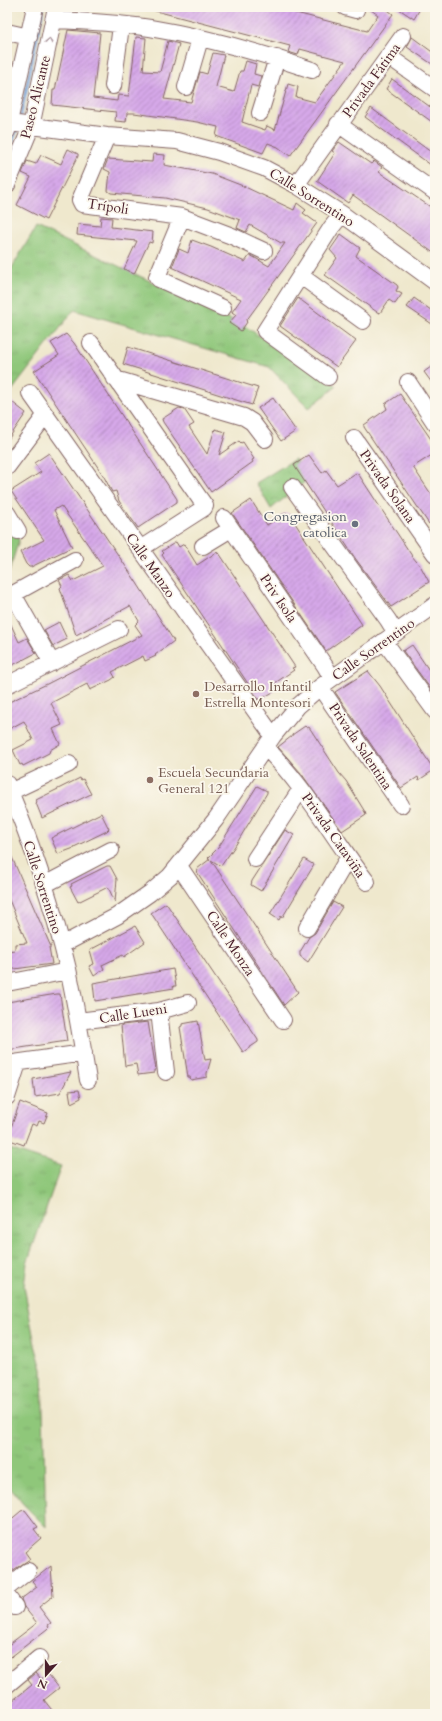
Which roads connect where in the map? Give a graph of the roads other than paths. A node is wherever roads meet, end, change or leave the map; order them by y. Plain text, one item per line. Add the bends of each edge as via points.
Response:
1 (35, 7) edge
2 (54, 13) edge
3 (121, 26) junction
4 (7, 32) edge
5 (403, 36) dead end
6 (29, 37) junction
7 (200, 39) junction
8 (388, 56) junction
9 (277, 58) junction
10 (312, 70) dead end
11 (113, 86) dead end
12 (186, 87) dead end
13 (435, 89) edge
14 (260, 113) dead end
15 (338, 124) junction
16 (8, 127) edge
17 (31, 127) junction
18 (107, 136) junction
19 (299, 180) junction
20 (7, 185) edge
21 (435, 192) edge
22 (342, 214) junction
23 (182, 217) junction
24 (264, 251) dead end
25 (301, 276) junction
26 (435, 282) edge
27 (224, 308) dead end
28 (363, 321) dead end
29 (91, 343) dead end
30 (328, 377) dead end
31 (115, 379) junction
32 (408, 382) dead end
33 (30, 393) dead end
34 (45, 416) junction
35 (435, 423) edge
36 (354, 438) dead end
37 (265, 439) dead end
38 (7, 467) edge
39 (292, 487) dead end
40 (7, 513) edge
41 (18, 531) dead end
42 (203, 546) dead end
43 (140, 549) junction
44 (435, 554) edge
45 (75, 560) dead end
46 (435, 605) edge
47 (119, 629) dead end
48 (390, 637) junction
49 (52, 663) junction
50 (326, 683) junction
51 (7, 685) edge
52 (435, 711) edge
53 (269, 741) junction
54 (69, 764) dead end
55 (8, 788) edge
56 (301, 789) junction
57 (401, 805) dead end
58 (111, 850) dead end
59 (348, 858) junction
60 (255, 859) dead end
61 (179, 866) junction
62 (367, 882) dead end
63 (44, 885) junction
64 (308, 928) dead end
65 (62, 945) junction
66 (68, 970) junction
67 (7, 984) edge
68 (188, 1003) dead end
69 (159, 1010) junction
70 (282, 1020) dead end
71 (78, 1022) junction
72 (84, 1054) junction
73 (13, 1064) edge
74 (166, 1072) dead end
75 (88, 1080) dead end
76 (7, 1097) edge
77 (28, 1571) dead end
78 (7, 1588) edge
79 (39, 1658) dead end
80 (7, 1685) edge

1 - 6 street, Paseo Alicante
2 - 3 street
17 -> 2 street, Paseo Alicante
3 - 7 street via 155,29
3 - 11 street
4 - 6 street
5 - 8 street, Privada Fátima
6 - 16 street, Paseo Alicante
7 - 9 street
7 - 12 street
8 - 13 street
8 - 15 street, Privada Fátima
9 - 10 street
9 - 14 street
15 - 19 street, Privada Fátima
15 - 21 street, Privada Fátima
16 - 17 street, Calle Sorrentino
17 - 18 street, Calle Sorrentino
17 - 20 street, Paseo Alicante
18 - 19 street, Calle Sorrentino via 177,141 219,152
18 - 23 street, Trípoli via 80,202
19 - 22 street, Calle Sorrentino
22 - 25 street
22 - 26 street, Calle Sorrentino
23 - 24 street, Trípoli
23 - 27 street via 157,277
25 - 28 street
25 - 30 street via 265,331
29 - 31 street
31 - 37 street via 244,417 252,422
31 - 43 street via 205,506
32 - 35 street
33 - 34 street, Calle Manzo
34 - 38 street
34 - 43 street, Calle Manzo
36 - 44 street, Privada Solana
39 - 48 street via 388,620
40 - 41 street
42 - 50 street, Priv Isola via 227,523 325,666
43 - 53 street, Calle Manzo
45 - 49 street via 15,593 14,596
46 - 48 street, Calle Sorrentino
47 - 49 street
48 - 50 street, Calle Sorrentino
48 - 52 street
49 - 51 street
50 - 53 street, Calle Sorrentino via 298,706
50 - 57 street, Privada Salentina
53 - 56 street, Privada Cataviña via 279,760
53 - 61 street, Calle Sorrentino via 216,819
54 - 55 street
55 - 63 street, Calle Sorrentino
56 - 59 street, Privada Cataviña
56 - 60 street, Privada Cataviña
58 - 63 street
59 - 62 street, Privada Cataviña
59 - 64 street
61 - 65 street, Calle Sorrentino via 150,893 117,916
61 - 70 street, Calle Monza
63 - 65 street, Calle Sorrentino
65 - 66 street, Calle Sorrentino
66 - 67 street
66 - 71 street, Calle Sorrentino
68 - 69 street, Calle Lueni
69 - 71 street, Calle Lueni
69 - 74 street
71 - 72 street, Calle Sorrentino
72 - 73 street
72 - 75 street, Calle Sorrentino
73 - 76 street
77 - 78 street
79 - 80 street

